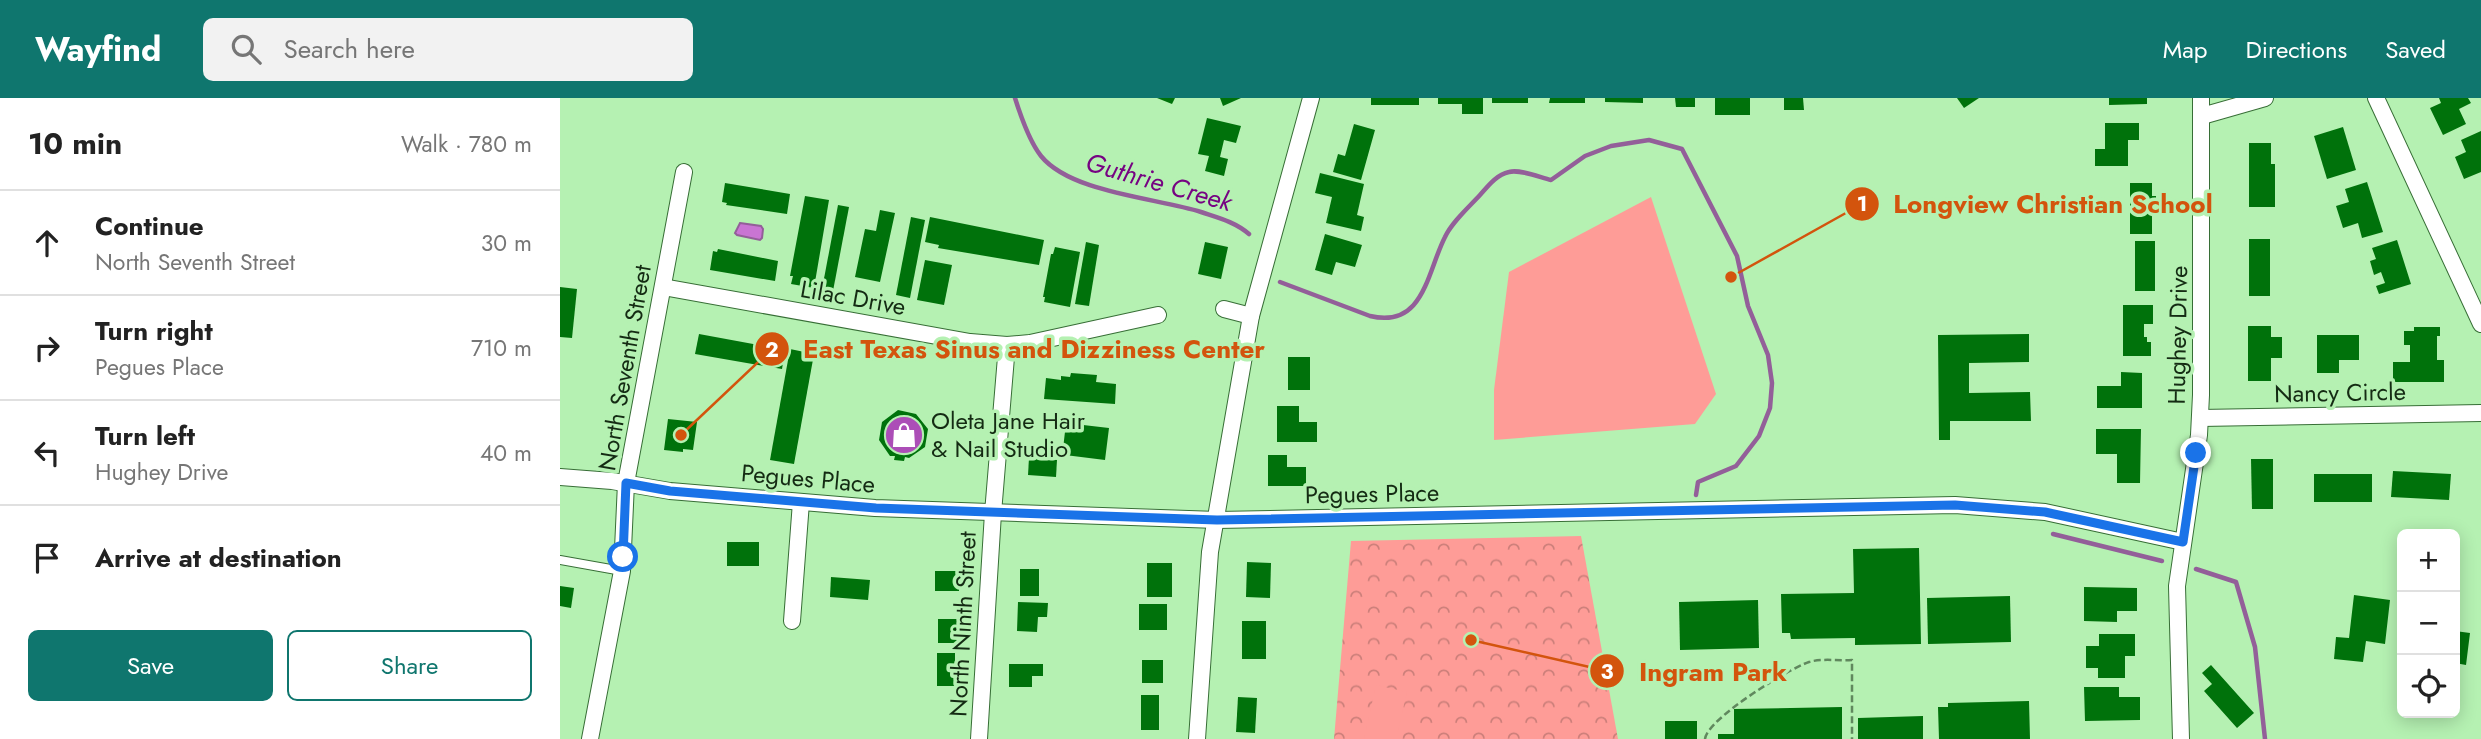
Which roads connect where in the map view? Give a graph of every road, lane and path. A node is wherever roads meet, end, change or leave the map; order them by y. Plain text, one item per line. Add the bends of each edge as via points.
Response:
1 (1311, 98) edge
2 (2201, 98) edge
3 (2265, 98) edge
4 (2376, 98) edge
5 (2202, 116) junction
6 (684, 172) dead end
7 (663, 287) junction
8 (1224, 309) dead end
9 (1158, 314) dead end
10 (1251, 316) junction
11 (2481, 324) edge
12 (1007, 345) junction
13 (2481, 413) edge
14 (2200, 418) junction
15 (560, 477) edge
16 (626, 483) junction
17 (801, 502) junction
18 (993, 513) junction
19 (1217, 520) junction
20 (2183, 542) junction
21 (560, 560) edge
22 (622, 571) junction
23 (792, 621) dead end
24 (590, 739) edge
25 (979, 739) edge
26 (1197, 739) edge
27 (1705, 739) edge
28 (1852, 739) edge
29 (2180, 739) edge

1 - 10 street
2 - 5 street, Hughey Drive
3 - 5 street
4 - 11 street
5 - 14 street, Hughey Drive
6 - 7 street, North Seventh Street
7 - 12 street, Lilac Drive
7 - 16 street, North Seventh Street
8 - 10 street
9 - 12 street, Lilac Drive via 1030,344
10 - 19 street
12 - 18 street, North Ninth Street
13 - 14 street, Nancy Circle
14 - 20 street, Hughey Drive
15 - 16 street, Pegues Place
16 - 17 street, Pegues Place
16 - 22 street, North Seventh Street
17 - 18 street, Pegues Place
17 - 23 street
18 - 19 street, Pegues Place
18 - 25 street, North Ninth Street
19 - 20 street, Pegues Place via 1944,504 2045,512
19 - 26 street via 1210,552
20 - 29 street, Hughey Drive via 2177,594
21 - 22 lane
22 - 24 street, North Seventh Street
27 - 28 path via 1711,726 1741,701 1800,666 1852,660

